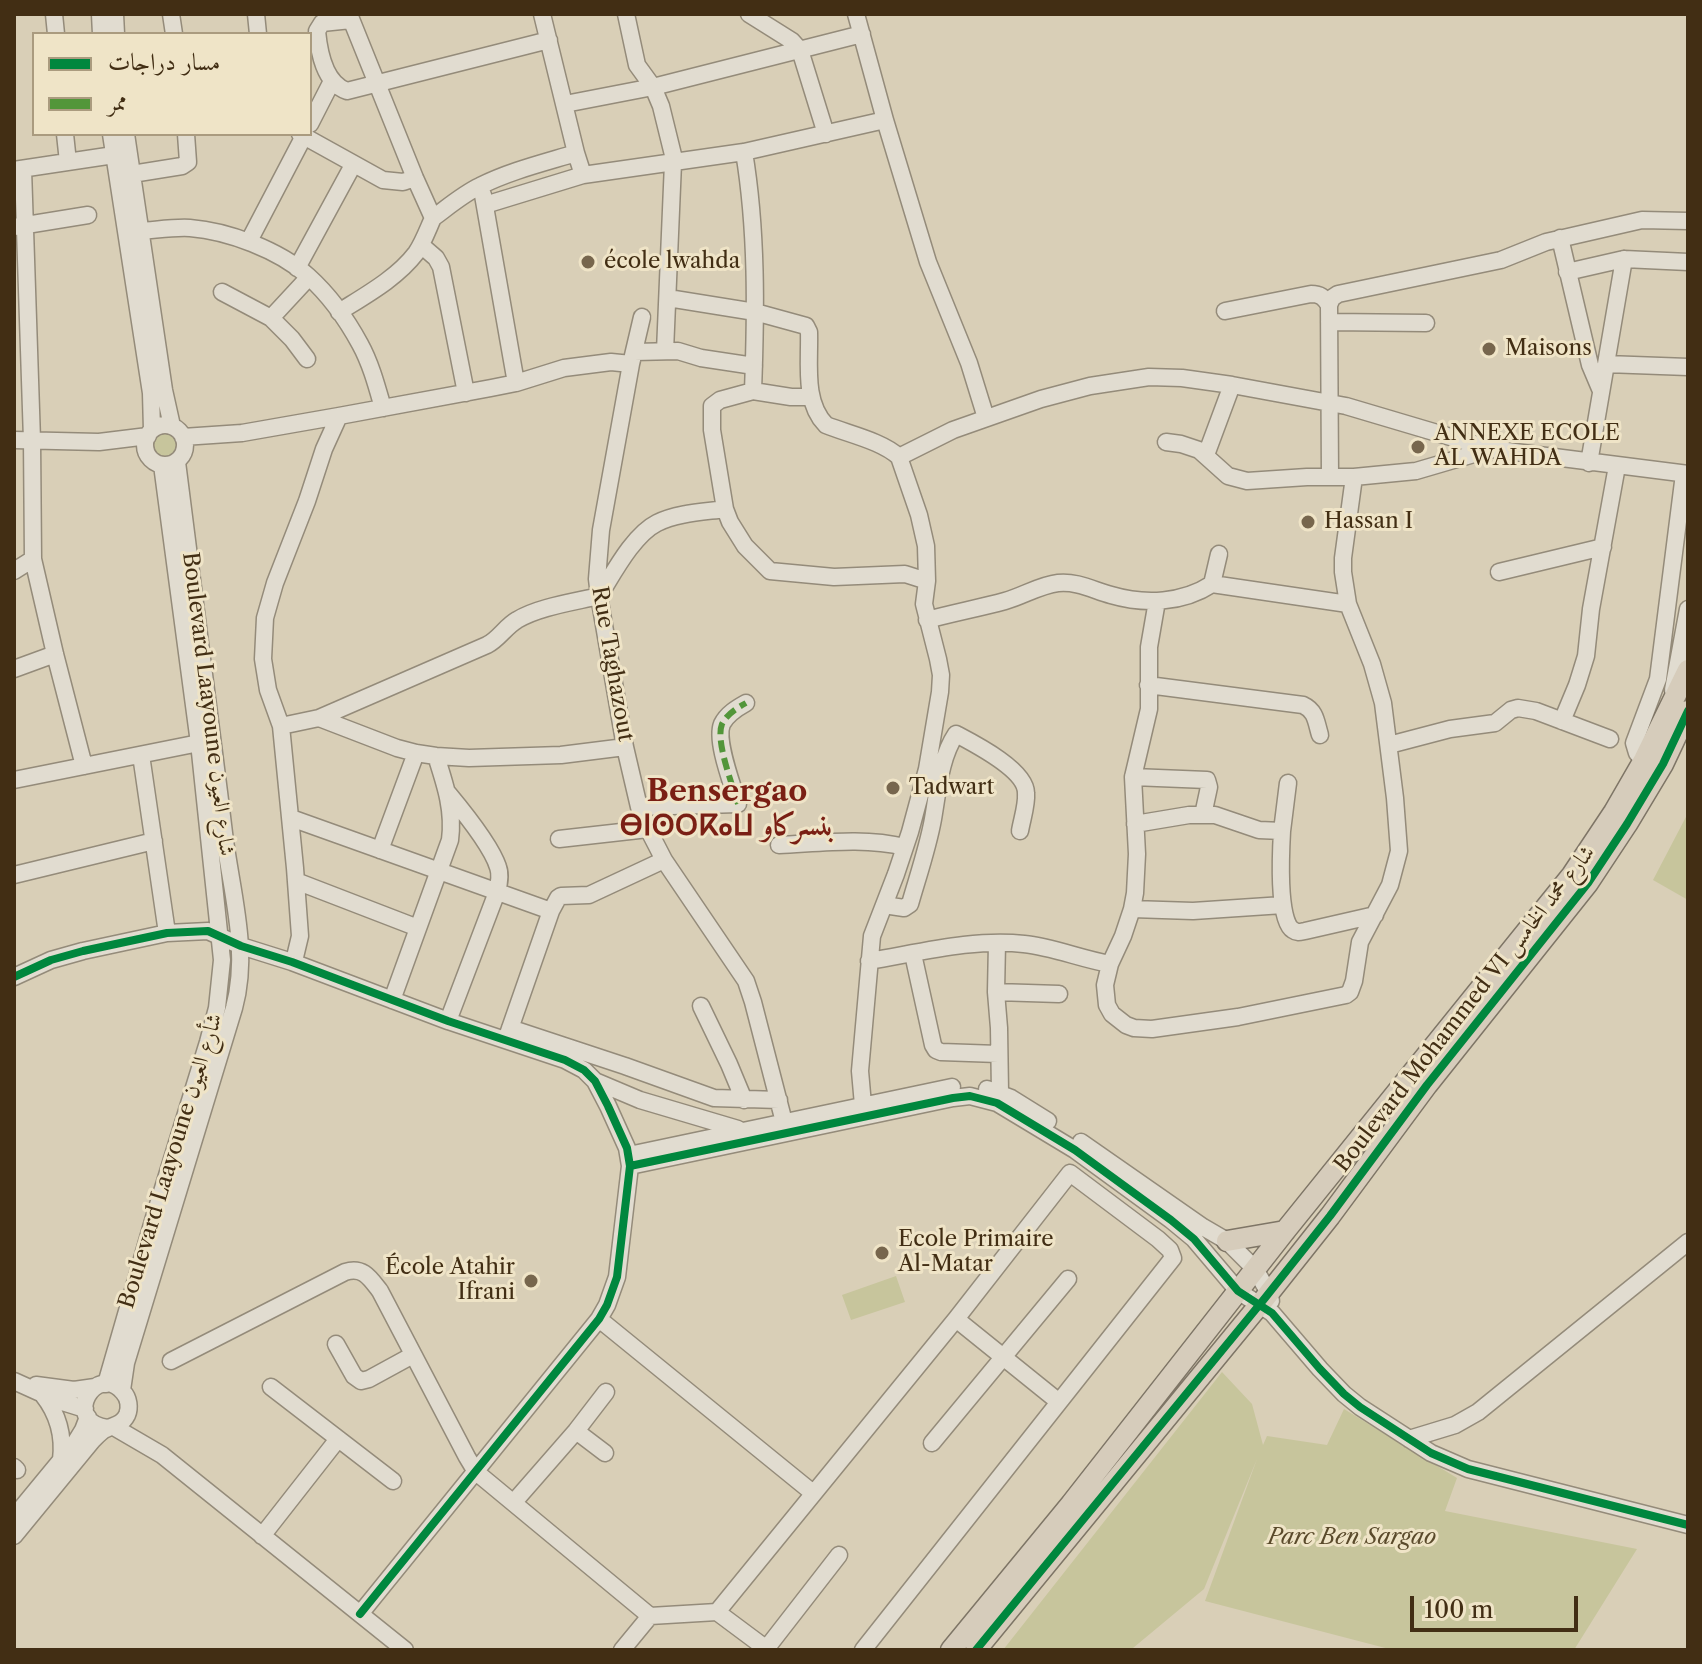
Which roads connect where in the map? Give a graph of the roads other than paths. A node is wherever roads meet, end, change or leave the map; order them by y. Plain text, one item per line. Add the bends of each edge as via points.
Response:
1 (542, 14) edge
2 (626, 14) edge
3 (749, 14) edge
4 (856, 14) edge
5 (350, 17) edge
6 (862, 34) junction
7 (549, 40) junction
8 (800, 50) junction
9 (332, 81) junction
10 (378, 84) junction
11 (653, 87) junction
12 (565, 104) junction
13 (312, 119) edge
14 (885, 120) junction
15 (826, 134) junction
16 (65, 136) edge
17 (111, 136) edge
18 (126, 136) edge
19 (186, 136) edge
20 (303, 136) edge
21 (311, 136) edge
22 (744, 152) junction
23 (576, 153) junction
24 (114, 155) junction
25 (68, 162) junction
26 (674, 163) junction
27 (353, 165) junction
28 (19, 170) edge
29 (132, 174) junction
30 (583, 175) junction
31 (415, 178) junction
32 (480, 186) junction
33 (485, 205) junction
34 (88, 215) dead end
35 (433, 218) junction
36 (1688, 221) edge
37 (20, 226) edge
38 (140, 231) junction
39 (1560, 238) junction
40 (249, 241) junction
41 (421, 245) junction
42 (1624, 259) junction
43 (1688, 262) edge
44 (303, 272) junction
45 (1567, 272) junction
46 (222, 292) dead end
47 (668, 298) junction
48 (1225, 311) dead end
49 (339, 312) junction
50 (755, 312) junction
51 (1329, 314) junction
52 (642, 317) dead end
53 (271, 318) junction
54 (1426, 323) dead end
55 (665, 351) junction
56 (633, 358) junction
57 (307, 359) dead end
58 (1606, 364) junction
59 (754, 366) junction
60 (1688, 367) edge
61 (516, 383) junction
62 (1232, 385) junction
63 (753, 391) junction
64 (1601, 391) junction
65 (466, 393) junction
66 (811, 397) junction
67 (1330, 403) junction
68 (383, 408) junction
69 (339, 416) junction
70 (986, 418) junction
71 (14, 440) edge
72 (32, 440) junction
73 (149, 440) junction
74 (1166, 442) dead end
75 (176, 448) junction
76 (1491, 449) junction
77 (1206, 455) junction
78 (899, 457) junction
79 (1589, 463) junction
80 (1617, 466) junction
81 (1686, 474) edge
82 (1330, 477) junction
83 (1354, 477) junction
84 (725, 509) junction
85 (1603, 547) junction
86 (1219, 554) dead end
87 (33, 559) junction
88 (14, 571) edge
89 (1499, 572) dead end
90 (927, 581) junction
91 (1212, 584) junction
92 (599, 596) junction
93 (1157, 601) junction
94 (1348, 604) junction
95 (1688, 609) edge
96 (927, 620) junction
97 (55, 654) junction
98 (14, 669) edge
99 (1688, 670) edge
100 (1148, 685) junction
101 (746, 703) dead end
102 (1679, 709) edge
103 (319, 718) junction
104 (1562, 721) junction
105 (281, 726) junction
106 (935, 726) junction
107 (956, 734) junction
108 (1320, 735) dead end
109 (1610, 739) dead end
110 (206, 742) junction
111 (1389, 745) junction
112 (625, 747) junction
113 (416, 753) junction
114 (141, 755) junction
115 (436, 756) junction
116 (1644, 760) junction
117 (84, 766) junction
118 (1133, 777) junction
119 (14, 780) edge
120 (1288, 783) dead end
121 (448, 793) junction
122 (639, 807) junction
123 (1203, 815) junction
124 (291, 818) junction
125 (1135, 824) junction
126 (648, 829) junction
127 (1020, 831) dead end
128 (1282, 831) junction
129 (559, 839) dead end
130 (154, 841) junction
131 (779, 845) dead end
132 (905, 847) junction
133 (380, 850) junction
134 (664, 860) junction
135 (439, 870) junction
136 (14, 875) edge
137 (296, 881) junction
138 (497, 892) junction
139 (884, 905) junction
140 (1283, 905) junction
141 (1132, 909) junction
142 (551, 911) junction
143 (1375, 915) junction
144 (418, 928) junction
145 (167, 933) junction
146 (220, 936) junction
147 (997, 943) junction
148 (241, 946) junction
149 (913, 954) junction
150 (869, 961) junction
151 (292, 962) junction
152 (1110, 964) junction
153 (14, 977) edge
154 (996, 992) junction
155 (1059, 994) dead end
156 (392, 1000) junction
157 (701, 1006) dead end
158 (448, 1021) junction
159 (508, 1034) junction
160 (998, 1054) junction
161 (595, 1081) junction
162 (1000, 1092) junction
163 (744, 1100) junction
164 (779, 1100) junction
165 (863, 1105) junction
166 (784, 1122) junction
167 (744, 1131) junction
168 (1083, 1156) junction
169 (630, 1161) junction
170 (1070, 1173) junction
171 (1285, 1231) junction
172 (1227, 1241) junction
173 (1688, 1242) edge
174 (1255, 1269) junction
175 (1068, 1279) dead end
176 (1238, 1291) junction
177 (1267, 1303) junction
178 (599, 1319) junction
179 (956, 1319) junction
180 (336, 1344) dead end
181 (413, 1355) junction
182 (1002, 1358) junction
183 (171, 1361) dead end
184 (18, 1382) edge
185 (108, 1387) junction
186 (271, 1387) dead end
187 (606, 1392) dead end
188 (42, 1394) junction
189 (1059, 1402) junction
190 (86, 1413) junction
191 (127, 1415) junction
192 (110, 1428) junction
193 (576, 1431) junction
194 (338, 1439) junction
195 (1409, 1439) junction
196 (932, 1443) dead end
197 (605, 1453) dead end
198 (162, 1455) junction
199 (61, 1460) junction
200 (476, 1472) junction
201 (393, 1481) dead end
202 (813, 1493) junction
203 (514, 1502) junction
204 (14, 1517) edge
205 (1688, 1525) edge
206 (14, 1536) edge
207 (262, 1536) junction
208 (839, 1555) dead end
209 (717, 1612) junction
210 (360, 1614) junction
211 (650, 1616) junction
212 (767, 1649) edge
213 (405, 1650) edge
214 (622, 1650) edge
215 (863, 1650) edge
216 (951, 1650) edge
217 (976, 1650) edge

1 - 7 street
2 - 11 street via 637,65
3 - 8 street
4 - 6 street
5 - 9 street via 322,23 317,31
5 - 10 street
6 - 8 street
6 - 14 street
7 - 10 street
7 - 12 street
8 - 11 street
8 - 15 street
9 - 10 street via 347,91
9 - 13 street
10 - 31 street
11 - 12 street
11 - 26 street
12 - 23 street
14 - 15 street
14 - 70 street via 928,262
15 - 22 street
16 - 25 street
17 - 24 street
18 - 29 street, Boulevard Laayoune شارع العيون
19 - 29 street via 188,162
20 - 40 street
21 - 27 street
22 - 26 street
22 - 50 street
23 - 30 street
23 - 32 street
24 - 25 street
24 - 73 street via 151,393
25 - 28 street
26 - 30 street
26 - 47 street
27 - 31 street via 383,180
27 - 44 street
28 - 37 street
29 - 38 street, Boulevard Laayoune شارع العيون
30 - 33 street
31 - 35 street
32 - 33 street
32 - 35 street
33 - 61 street
34 - 37 street
35 - 41 street
36 - 39 street via 1642,220
37 - 72 street
38 - 40 street via 189,228
38 - 75 street, Boulevard Laayoune شارع العيون
39 - 45 street
39 - 51 street via 1501,260 1347,291 1332,298
40 - 44 street
41 - 49 street via 403,267
41 - 65 street via 441,267
42 - 43 street
42 - 45 street
42 - 58 street
44 - 49 street
44 - 53 street
45 - 64 street
46 - 53 street
47 - 50 street
47 - 55 street
48 - 51 street via 1319,294
49 - 68 street via 361,345
50 - 59 street
50 - 66 street via 808,328
51 - 54 street
51 - 67 street
52 - 56 street, Rue Taghazout
53 - 57 street
55 - 56 street
55 - 59 street
56 - 61 street via 564,368
56 - 92 street, Rue Taghazout via 601,530
58 - 60 street
58 - 64 street
59 - 63 street
61 - 65 street
62 - 67 street
62 - 70 street via 1182,378 1117,380
62 - 77 street
63 - 66 street
63 - 84 street via 712,406
64 - 79 street
65 - 68 street
66 - 78 street via 826,425
67 - 76 street
67 - 82 street
68 - 69 street
69 - 75 street
69 - 105 street via 265,618 263,659
70 - 78 street
71 - 72 street
72 - 73 street
72 - 87 street
73 - 75 street via 162,425
73 - 75 street via 154,462
74 - 77 street
75 - 110 street, Boulevard Laayoune شارع العيون
76 - 79 street
76 - 83 street via 1416,471
77 - 82 street via 1228,476 1247,481
78 - 90 street via 922,528
79 - 80 street
80 - 81 street
80 - 85 street
81 - 116 street via 1658,679 1634,743
82 - 83 street
83 - 94 street via 1343,558
84 - 90 street via 745,546 770,571 834,577 905,574
84 - 92 street via 656,524 630,550
85 - 89 street
85 - 104 street via 1586,656
86 - 91 street
87 - 88 street
87 - 97 street
90 - 96 street
91 - 93 street via 1183,598
91 - 94 street
92 - 103 street via 517,619 496,641
92 - 112 street, Rue Taghazout
93 - 96 street via 1130,600 1061,582
93 - 100 street
94 - 111 street via 1372,664
95 - 102 street
96 - 106 street via 941,675
97 - 98 street
97 - 117 street
99 - 102 main road, Boulevard Mohammed VI شارع محمد الخامس
100 - 108 street via 1303,705 1314,713
100 - 118 street via 1149,709
101 - 122 street via 721,726 738,804
102 - 116 main road, Boulevard Mohammed VI شارع محمد الخامس
102 - 177 main road, Boulevard Mohammed VI شارع محمد الخامس via 1663,764 1588,883 1427,1085
103 - 105 street
103 - 113 street
104 - 109 street
104 - 111 street via 1518,708 1495,723
105 - 124 street
106 - 107 street
106 - 132 street
107 - 127 street via 1021,779 1027,794
107 - 139 street via 910,904
110 - 114 street
110 - 146 street, Boulevard Laayoune شارع العيون
110 - 148 street, Boulevard Laayoune شارع العيون
111 - 143 street via 1399,851
112 - 115 street via 548,756
112 - 122 street, Rue Taghazout
113 - 115 street
113 - 133 street
114 - 117 street
114 - 130 street
115 - 121 street
116 - 171 main road, Boulevard Mohammed VI شارع محمد الخامس via 1572,875
117 - 119 street
118 - 123 street via 1207,780
118 - 125 street
120 - 128 street
121 - 135 street via 452,825
121 - 138 street via 498,867
122 - 126 street, Rue Taghazout
123 - 125 street
123 - 128 street
124 - 133 street
124 - 137 street
125 - 141 street
126 - 129 street
126 - 134 street, Rue Taghazout
128 - 140 street
130 - 136 street
130 - 145 street
131 - 132 street via 869,841
132 - 139 street
133 - 135 street
134 - 142 street via 589,895 561,896
134 - 164 street, Rue Taghazout via 746,981
135 - 138 street
135 - 144 street
137 - 144 street
137 - 151 street via 300,936
138 - 142 street
138 - 158 street
139 - 150 street
140 - 141 street
140 - 143 street via 1287,922 1297,932
141 - 152 street
142 - 159 street
143 - 152 street via 1360,942 1350,992 1249,1015 1134,1028 1107,1005
144 - 156 street
145 - 146 street via 208,931
145 - 153 street via 51,960
146 - 148 street
146 - 185 street, Boulevard Laayoune شأرع العيون via 217,1008
147 - 149 street
147 - 152 street via 1025,944
147 - 154 street
148 - 151 street
148 - 185 street, Boulevard Laayoune شأرع العيون via 237,999 131,1348
149 - 150 street
149 - 160 street via 936,1050
150 - 165 street via 860,1071
151 - 156 street
154 - 155 street
154 - 160 street
156 - 158 street
157 - 163 street
158 - 159 street
159 - 161 street via 584,1070
159 - 163 street via 625,1066 714,1098
160 - 162 street
161 - 167 street
161 - 169 street
162 - 165 street via 956,1087
162 - 172 street
163 - 164 street
164 - 166 street, Rue Taghazout
165 - 166 street
166 - 167 street
167 - 169 street
168 - 169 street via 997,1103 970,1096
168 - 170 street
168 - 176 street via 1194,1239
169 - 178 street via 617,1277
170 - 179 street
170 - 189 street via 1158,1239 1173,1258
171 - 172 main road
171 - 174 main road, Boulevard Mohammed VI شارع محمد الخامس
172 - 174 street
173 - 195 street via 1478,1412
174 - 176 main road, Boulevard Mohammed VI شارع محمد الخامس
174 - 177 street
175 - 182 street
176 - 177 street
176 - 216 main road, Boulevard Mohammed VI شارع محمد الخامس
177 - 195 street via 1344,1394
177 - 217 main road, Boulevard Mohammed VI شارع محمد الخامس
178 - 200 street
178 - 202 street
179 - 182 street
179 - 202 street
180 - 181 street via 361,1381
181 - 183 street via 380,1291 363,1271 354,1269
181 - 200 street
182 - 189 street
182 - 196 street
184 - 185 street via 74,1390
184 - 188 street
185 - 190 street via 89,1393
185 - 191 street via 128,1399
186 - 194 street
187 - 193 street
188 - 190 street
188 - 199 street via 59,1425
189 - 215 street
190 - 192 street via 96,1425
190 - 199 street via 79,1437
191 - 192 street
191 - 198 street
192 - 198 street
192 - 206 street via 92,1441
193 - 197 street
193 - 203 street
194 - 201 street
194 - 207 street
195 - 205 street via 1468,1469
198 - 207 street
199 - 204 street
200 - 203 street
200 - 210 street
202 - 209 street
203 - 211 street
207 - 210 street
208 - 212 street
209 - 211 street
209 - 212 street
210 - 213 street
211 - 214 street

